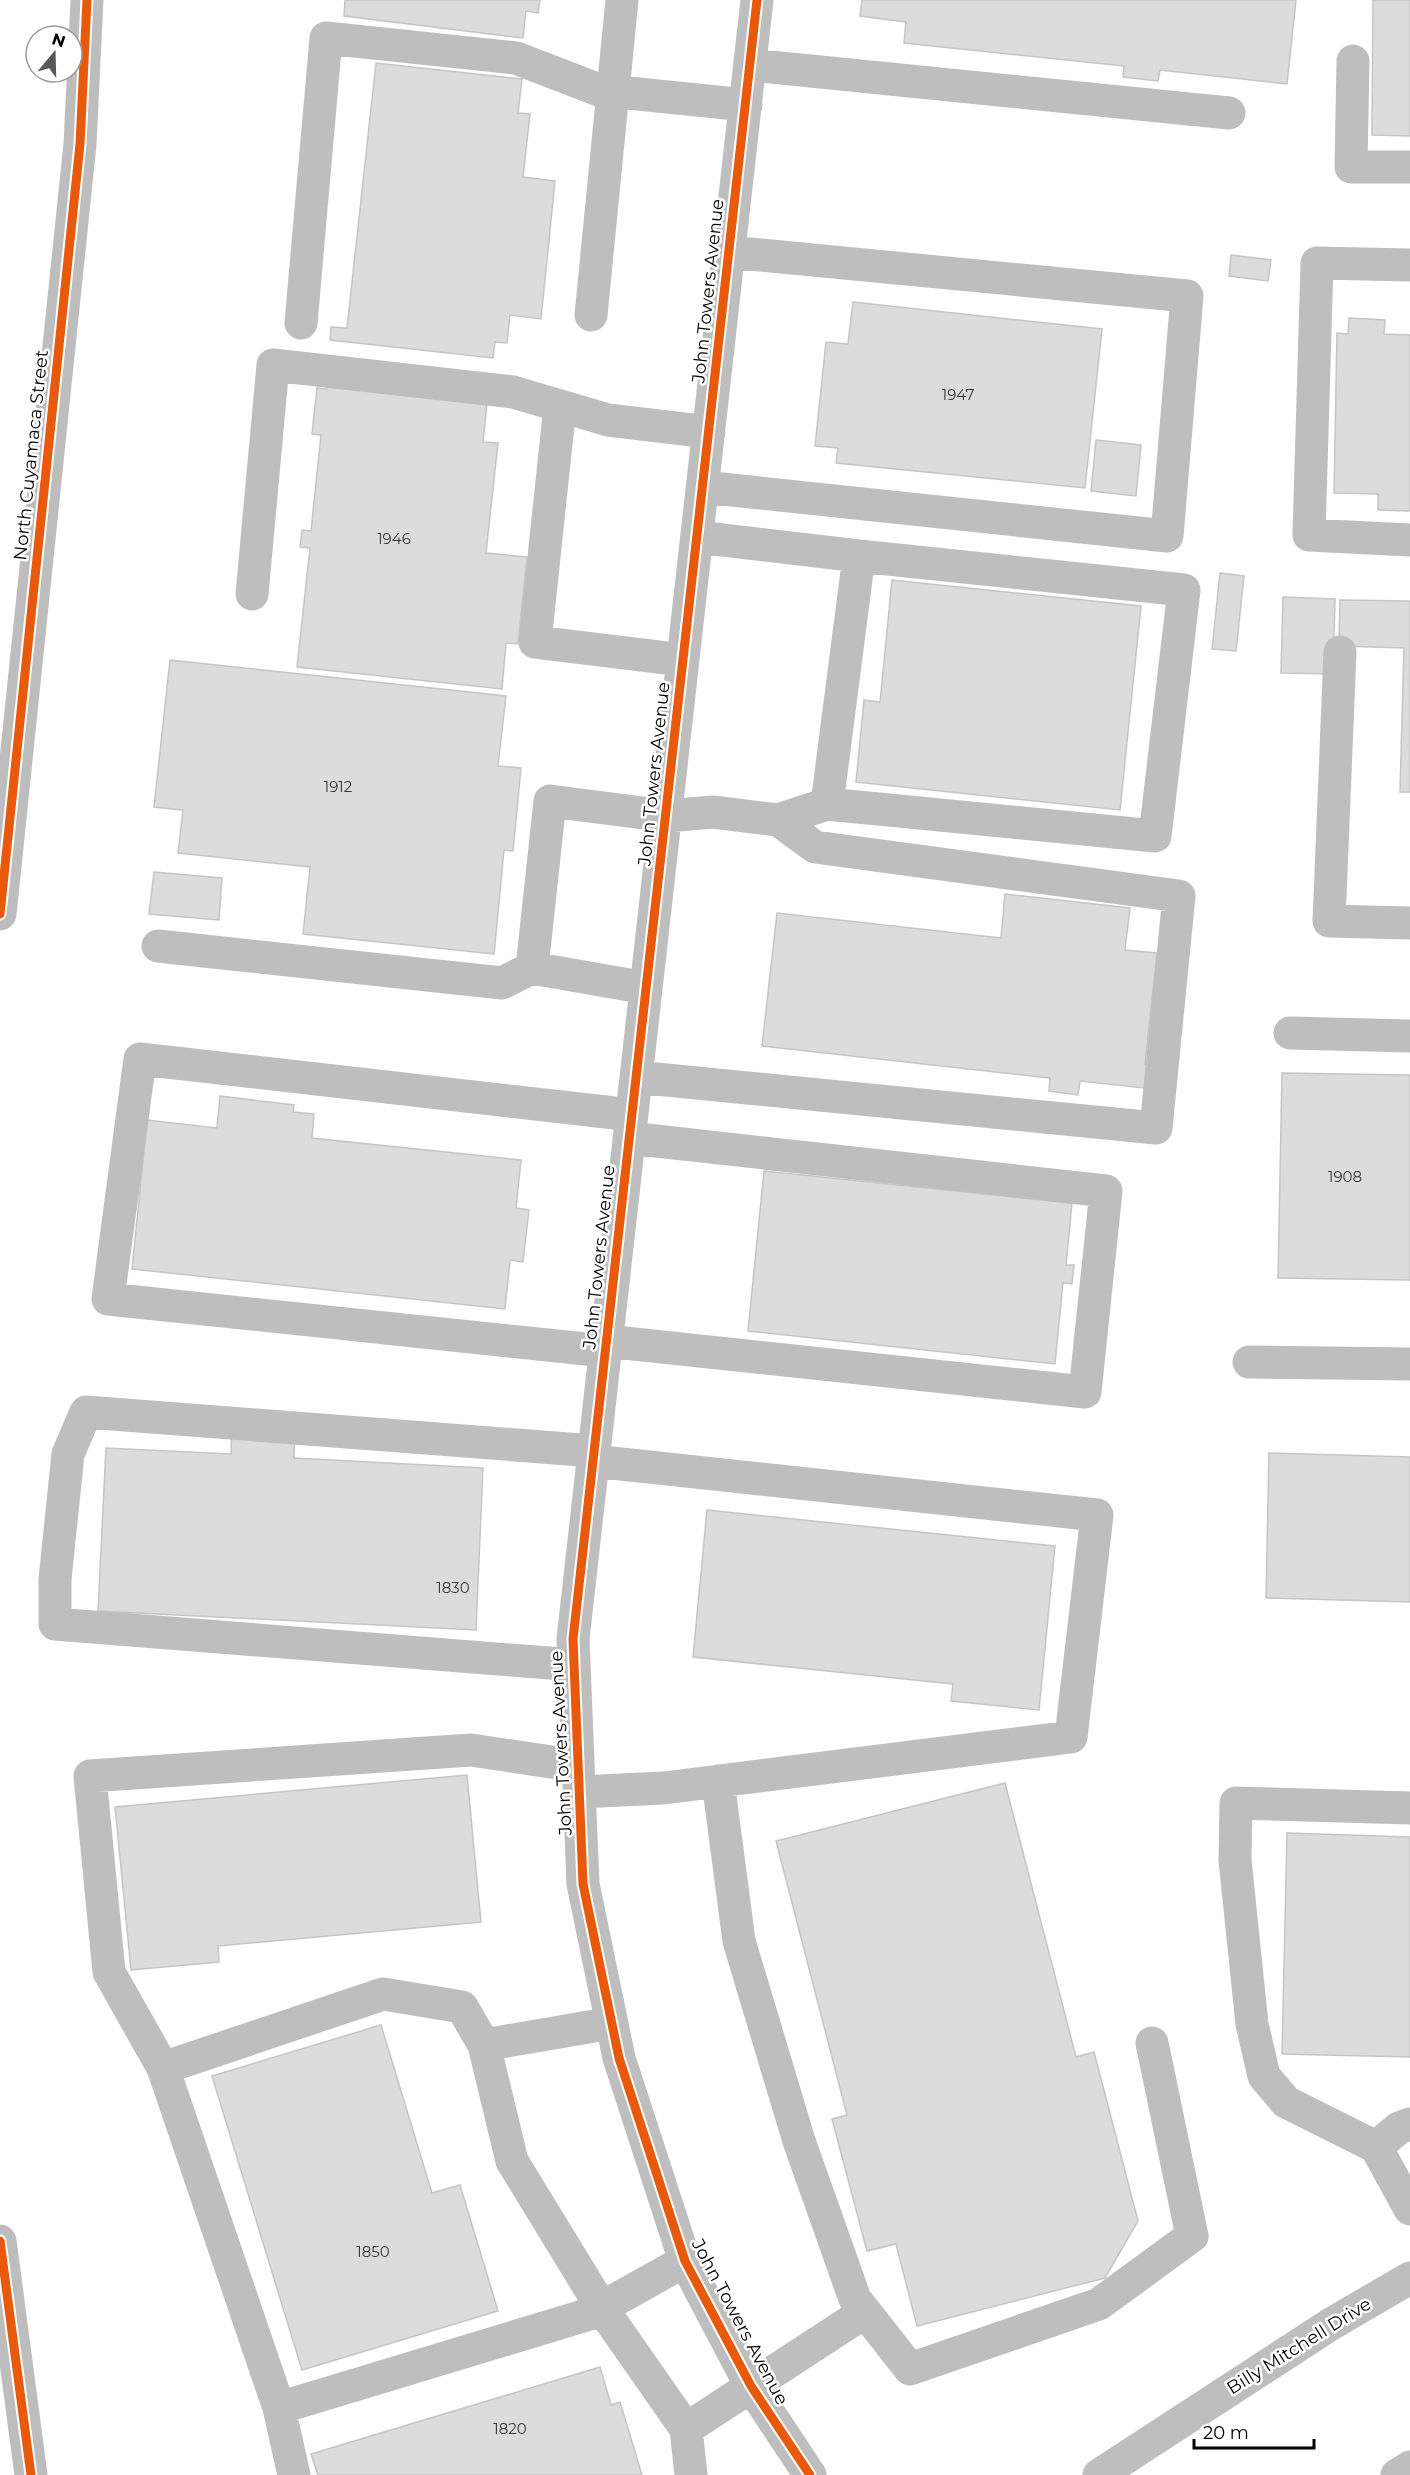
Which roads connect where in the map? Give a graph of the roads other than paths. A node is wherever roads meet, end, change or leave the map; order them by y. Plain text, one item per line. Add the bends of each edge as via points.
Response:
1 (87, 0) edge
2 (622, 0) edge
3 (757, 0) edge
4 (1353, 61) dead end
5 (750, 65) junction
6 (613, 91) junction
7 (746, 105) junction
8 (1229, 113) dead end
9 (1410, 167) edge
10 (729, 252) junction
11 (1410, 265) edge
12 (591, 315) dead end
13 (301, 323) dead end
14 (560, 406) junction
15 (709, 432) junction
16 (703, 486) junction
17 (697, 537) junction
18 (1410, 540) edge
19 (859, 556) junction
20 (252, 594) dead end
21 (1340, 652) dead end
22 (683, 660) junction
23 (827, 804) junction
24 (666, 816) junction
25 (778, 820) junction
26 (0, 914) edge
27 (1410, 923) edge
28 (158, 946) dead end
29 (532, 968) junction
30 (646, 988) junction
31 (1290, 1034) dead end
32 (1410, 1036) edge
33 (636, 1077) junction
34 (631, 1126) junction
35 (606, 1346) junction
36 (1249, 1362) dead end
37 (1410, 1364) edge
38 (593, 1456) junction
39 (574, 1665) junction
40 (579, 1779) junction
41 (718, 1781) junction
42 (1410, 1808) edge
43 (612, 2023) junction
44 (1152, 2043) dead end
45 (484, 2044) junction
46 (163, 2068) junction
47 (1410, 2124) edge
48 (1376, 2147) junction
49 (1410, 2209) edge
50 (0, 2241) edge
51 (685, 2261) junction
52 (1410, 2278) edge
53 (603, 2310) junction
54 (865, 2312) junction
55 (752, 2386) junction
56 (279, 2408) junction
57 (686, 2429) junction
58 (1410, 2467) edge
59 (31, 2475) edge
60 (294, 2475) edge
61 (691, 2475) edge
62 (810, 2475) edge
63 (1099, 2475) edge
64 (1397, 2475) edge

1 - 26 main road, North Cuyamaca Street via 80,144
2 - 6 street
3 - 5 street, John Towers Avenue
4 - 9 street via 1351,167
5 - 7 street, John Towers Avenue
5 - 8 street
6 - 7 street
6 - 12 street
6 - 13 street via 599,90 516,58 326,38
7 - 10 street, John Towers Avenue
10 - 15 street, John Towers Avenue
10 - 16 street via 1187,296 1167,536
11 - 18 street via 1317,263 1309,535
14 - 15 street via 608,420
14 - 20 street via 513,392 273,365
14 - 22 street via 535,642
15 - 16 street, John Towers Avenue
16 - 17 street, John Towers Avenue
17 - 19 street
17 - 22 street, John Towers Avenue
19 - 23 street
19 - 23 street via 1184,590 1155,836
21 - 27 street via 1329,921
22 - 24 street, John Towers Avenue
23 - 25 street
24 - 25 street via 713,812
24 - 29 street via 550,801
24 - 30 street, John Towers Avenue
25 - 33 street via 815,847 1179,896 1156,1128
28 - 29 street via 502,983
29 - 30 street
30 - 33 street, John Towers Avenue
31 - 32 street
33 - 34 street, John Towers Avenue
34 - 35 street, John Towers Avenue
34 - 35 street via 1106,1191 1087,1380 1085,1392
34 - 35 street via 140,1059 108,1299
35 - 38 street, John Towers Avenue
36 - 37 street
38 - 39 street, John Towers Avenue via 573,1639
38 - 39 street via 86,1412 68,1454 56,1579 55,1624
38 - 41 street via 1097,1515 1071,1737
39 - 40 street, John Towers Avenue
40 - 41 street via 664,1788
40 - 43 street, John Towers Avenue via 583,1884
40 - 46 street via 471,1750 90,1776 109,1972
41 - 54 street via 739,1941 799,2141 855,2298
42 - 48 street via 1236,1803 1235,1860 1252,2024 1264,2076 1286,2102
43 - 45 street
43 - 51 street, John Towers Avenue via 619,2058
44 - 54 street via 1192,2236 1099,2304 910,2369
45 - 46 street via 462,2007 383,1994
45 - 53 street via 512,2161
46 - 56 street
47 - 48 street
48 - 49 street
50 - 59 main road
51 - 53 street
51 - 55 street, John Towers Avenue
52 - 63 street, Billy Mitchell Drive via 1331,2324
53 - 56 street
53 - 57 street
54 - 55 street
55 - 57 street
55 - 62 street, John Towers Avenue
56 - 60 street
57 - 61 street
58 - 64 street

